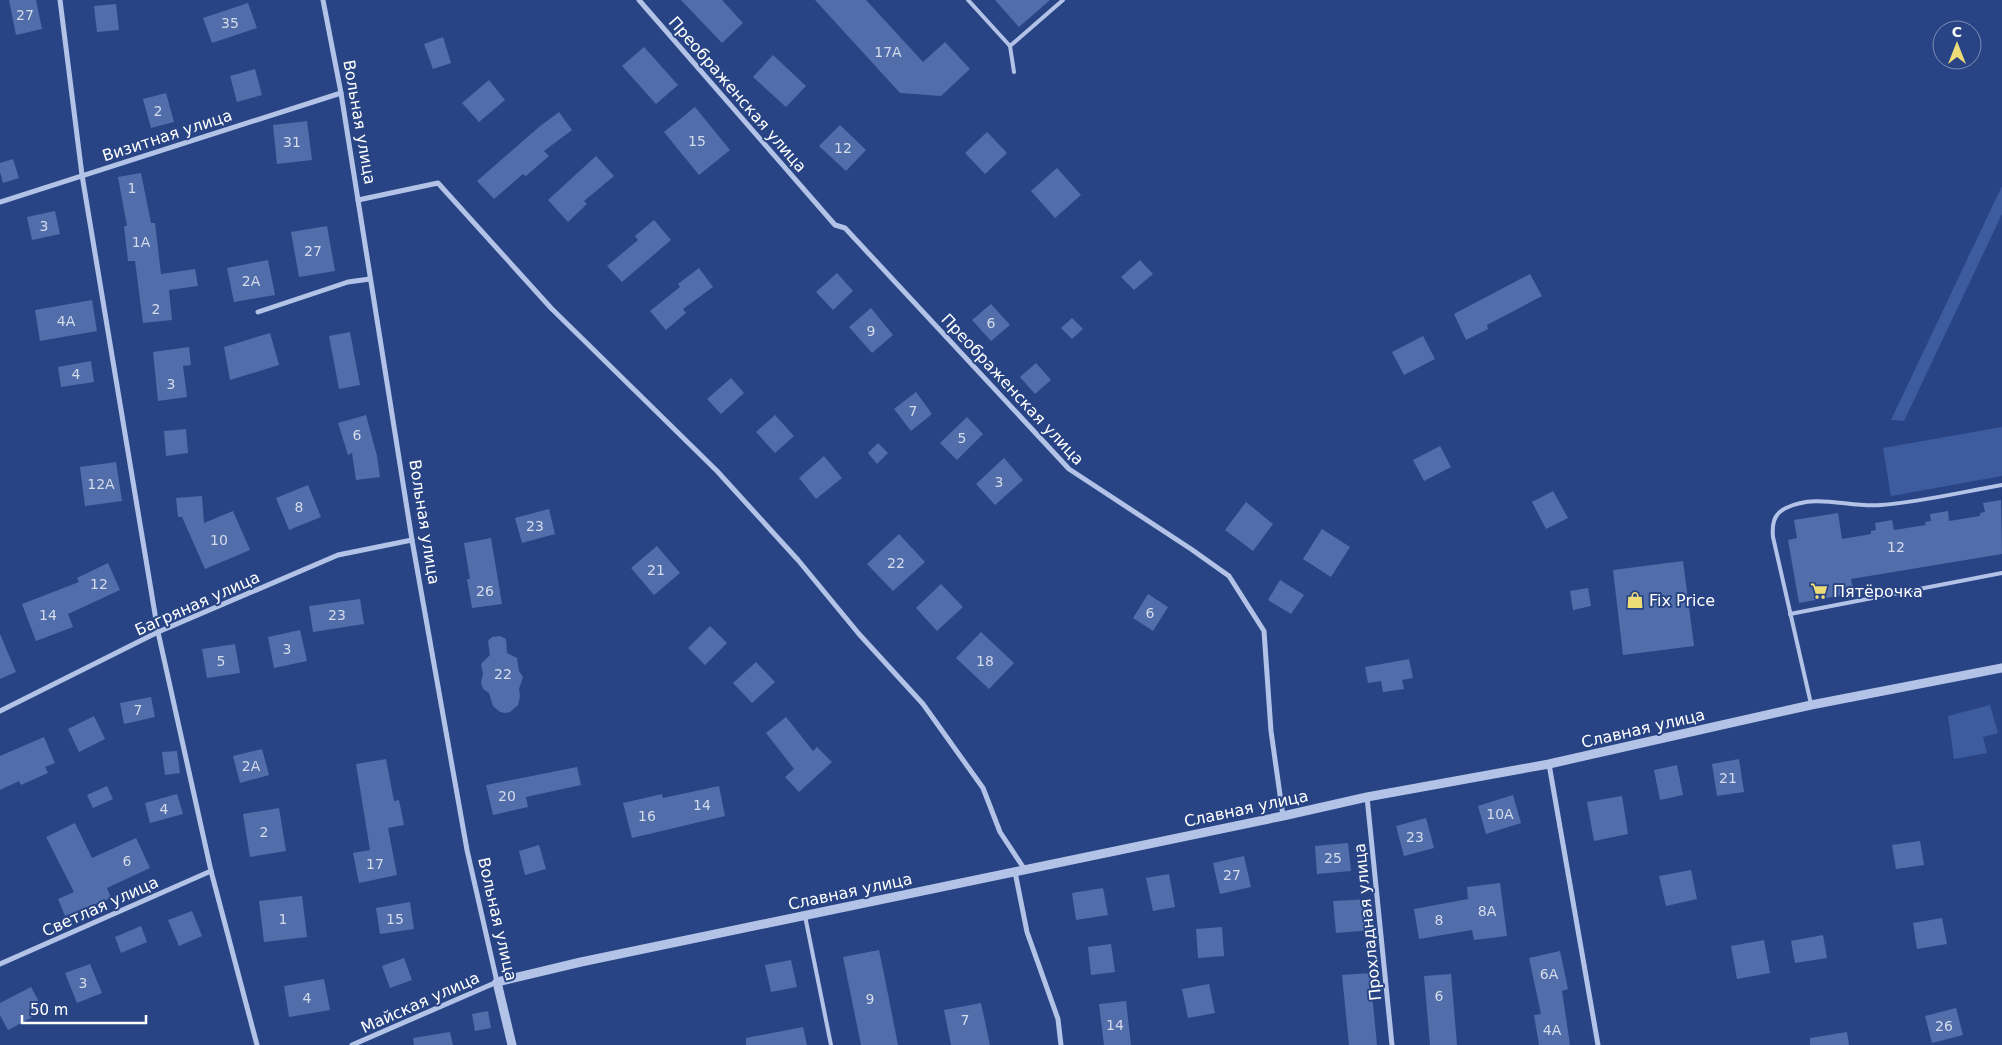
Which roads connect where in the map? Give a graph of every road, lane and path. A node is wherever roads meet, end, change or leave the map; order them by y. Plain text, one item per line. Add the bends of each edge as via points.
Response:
1 (60, 0) edge
2 (323, 0) edge
3 (639, 0) edge
4 (968, 0) edge
5 (1063, 0) edge
6 (1010, 46) junction
7 (1014, 72) dead end
8 (341, 93) junction
9 (82, 175) junction
10 (358, 200) junction
11 (0, 202) edge
12 (370, 279) junction
13 (258, 312) dead end
14 (2002, 485) edge
15 (412, 540) junction
16 (2002, 573) edge
17 (1790, 614) junction
18 (158, 632) junction
19 (2002, 668) edge
20 (1811, 705) junction
21 (0, 712) edge
22 (1549, 764) junction
23 (1367, 797) junction
24 (1283, 816) junction
25 (1026, 870) junction
26 (211, 872) junction
27 (1015, 872) junction
28 (804, 916) junction
29 (0, 964) edge
30 (497, 982) junction
31 (257, 1045) edge
32 (352, 1045) edge
33 (512, 1045) edge
34 (831, 1045) edge
35 (1061, 1045) edge
36 (1392, 1045) edge
37 (1598, 1045) edge

1 - 9 street
2 - 8 street, Вольная улица
3 - 24 street, Преображенская улица via 836,225 845,228 1069,469 1229,576 1264,631 1271,731
4 - 6 lane
5 - 6 lane
6 - 7 lane
8 - 9 street, Визитная улица
8 - 10 street, Вольная улица
9 - 11 street, Визитная улица
9 - 18 street
10 - 12 street, Вольная улица
10 - 25 street via 438,183 551,308 716,471 923,704 983,788 1000,832
12 - 13 street via 348,282
12 - 15 street, Вольная улица
14 - 17 lane via 1896,503 1865,505 1827,500 1786,508 1773,520 1772,528
15 - 18 street, Багряная улица via 338,555
15 - 30 street, Вольная улица via 467,850
16 - 17 lane
17 - 20 lane
18 - 21 street, Багряная улица
18 - 26 street
19 - 20 street, Славная улица
20 - 22 street, Славная улица
22 - 23 street, Славная улица
22 - 37 street
23 - 24 street, Славная улица
23 - 36 street, Прохладная улица
24 - 25 street, Славная улица
25 - 27 street, Славная улица
26 - 29 street, Светлая улица
26 - 31 street
27 - 28 street, Славная улица
27 - 35 street via 1028,932 1058,1019
28 - 30 street, Славная улица
28 - 34 lane
30 - 32 street, Майская улица
30 - 33 street, Вольная улица

